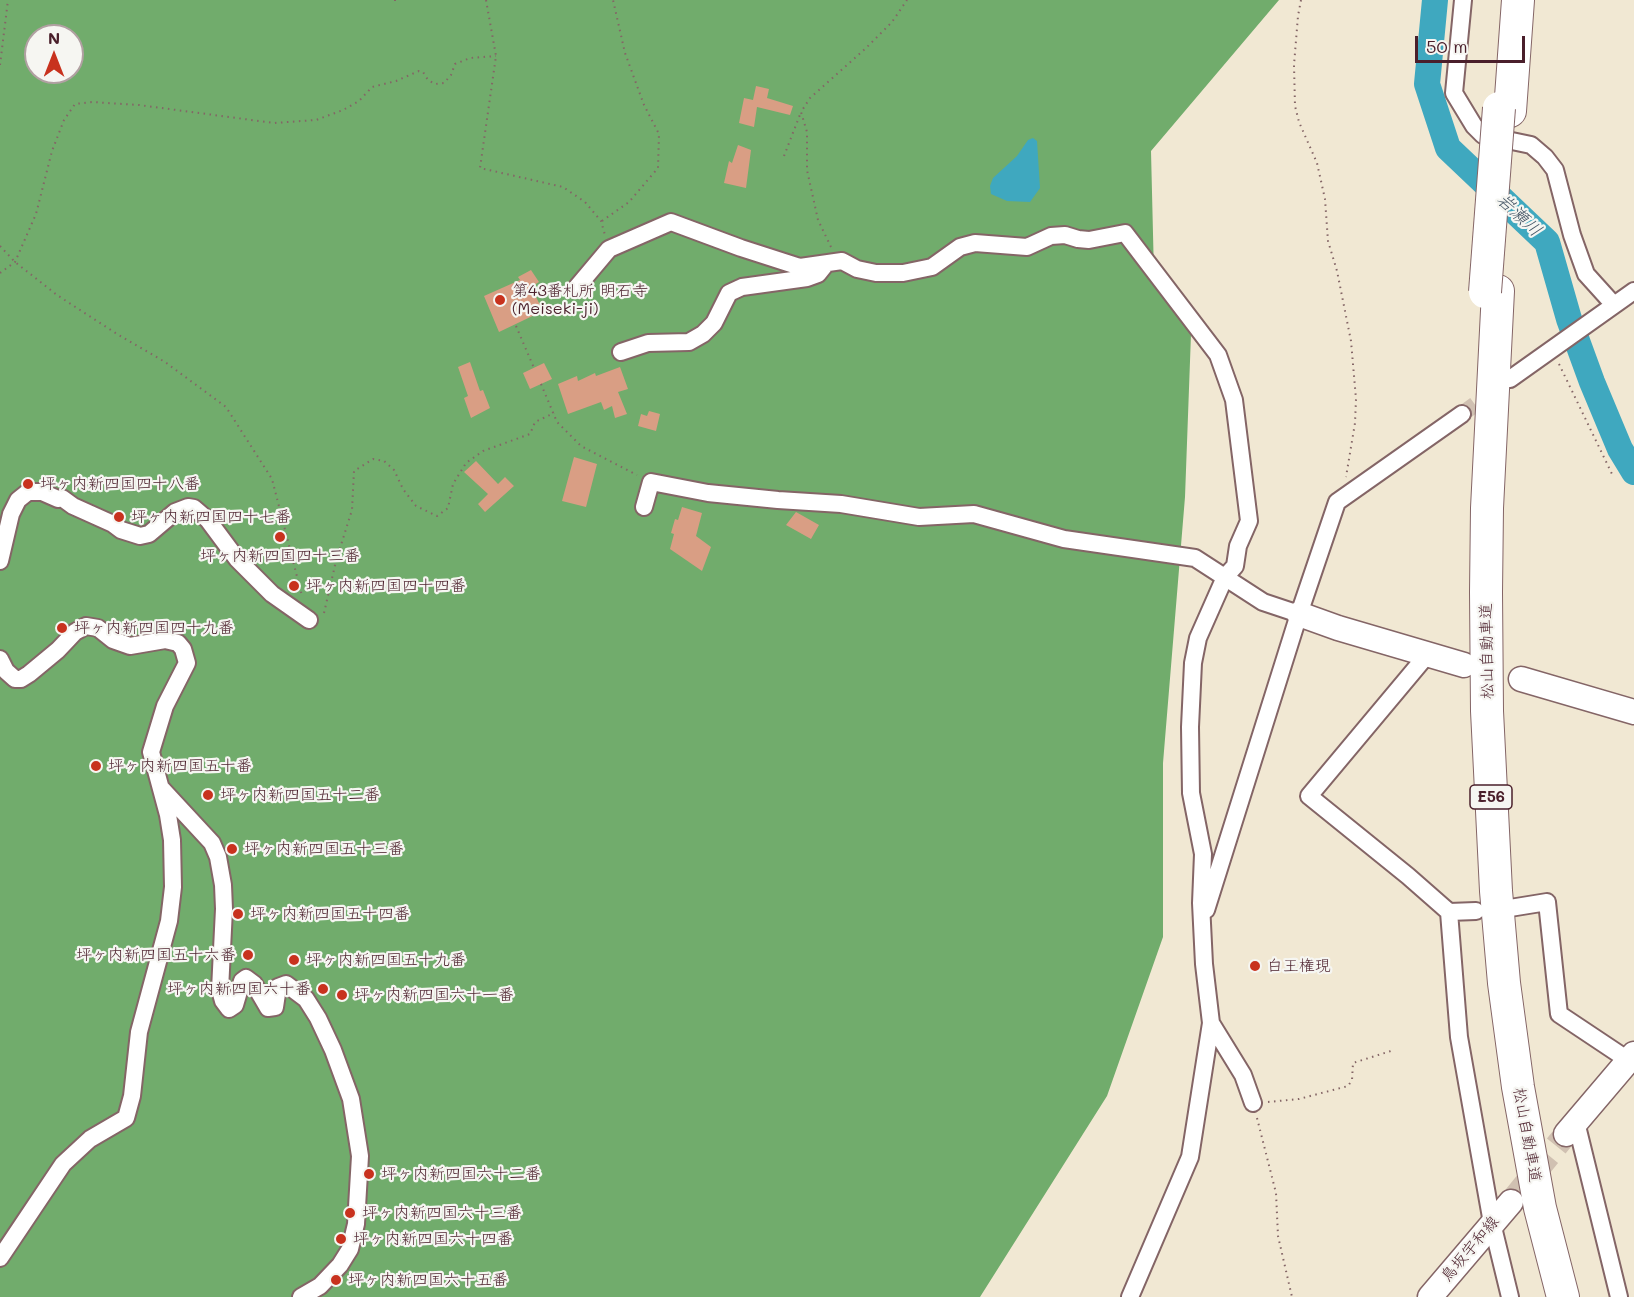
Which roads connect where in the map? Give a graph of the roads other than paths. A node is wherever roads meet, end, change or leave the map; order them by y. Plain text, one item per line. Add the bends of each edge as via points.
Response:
1 (1463, 0) edge
2 (1507, 0) edge
3 (1518, 0) edge
4 (1505, 110) junction
5 (834, 262) junction
6 (577, 287) dead end
7 (1634, 291) edge
8 (1492, 292) junction
9 (1608, 310) junction
10 (621, 352) dead end
11 (1510, 379) tunnel mouth
12 (1462, 414) tunnel mouth
13 (644, 507) dead end
14 (0, 561) edge
15 (1225, 577) junction
16 (1299, 614) junction
17 (309, 620) road end
18 (1427, 655) junction
19 (0, 659) edge
20 (1464, 665) dead end
21 (1521, 679) dead end
22 (1634, 712) edge
23 (159, 786) junction
24 (1510, 908) dead end
25 (1476, 911) dead end
26 (1449, 912) junction
27 (1203, 922) junction
28 (1211, 1023) junction
29 (1631, 1057) edge
30 (1253, 1103) road end
31 (1571, 1128) joint
32 (1511, 1202) tunnel mouth
33 (1492, 1223) junction
34 (0, 1258) edge
35 (301, 1297) edge
36 (1130, 1297) edge
37 (1430, 1297) edge
38 (1510, 1297) edge
39 (1548, 1297) edge
40 (1563, 1297) edge
41 (1619, 1297) edge

1 - 9 street via 1454,93 1483,135 1531,145 1555,170 1586,274
2 - 4 highway, 松山自動車道 / E56
3 - 4 highway, 松山自動車道 / E56
4 - 8 highway, 松山自動車道 / E56, bridge
5 - 6 street via 800,267 671,222 609,249
5 - 10 street via 807,278 742,287 729,293 714,323 689,342 648,343
5 - 15 street via 876,273 903,273 932,267 960,247 975,243 1027,248 1051,236 1089,240 1125,233 1218,356 1234,400 1249,520 1235,566
7 - 9 street
8 - 39 highway, 松山自動車道 / E56 via 1474,523 1473,689 1481,880 1506,1088 1527,1218
8 - 40 highway, 松山自動車道 / E56 via 1486,592 1496,891 1518,1087 1540,1208
9 - 11 street
12 - 16 street via 1337,502
13 - 15 street via 651,482 708,493 841,504 919,517 974,514 1064,539 1195,558
14 - 17 street via 10,514 28,492 62,498 140,536 149,534 175,512 194,508 208,520 237,560 272,594
15 - 16 street via 1263,602
15 - 27 street via 1198,639 1193,663 1191,793 1203,854
16 - 18 street
16 - 27 street
18 - 20 street
18 - 26 street via 1309,796
19 - 23 street via 6,671 21,679 86,626 98,628 113,640 130,646 165,640 178,643 187,663 165,706 151,752
21 - 22 street
23 - 34 street via 172,840 173,887 169,921 139,1032 126,1118 90,1140 63,1164
23 - 35 street via 212,843 218,857 224,909 220,990 223,1001 229,1009 235,1005 246,978 268,1008 275,1006 278,987 286,984 306,999 333,1050 351,1099 360,1156 350,1249 320,1286
24 - 29 street via 1547,902 1559,1014
25 - 26 street
26 - 33 street via 1459,1037
27 - 28 street
28 - 30 street via 1243,1075
28 - 36 street via 1190,1157
29 - 31 street
31 - 41 street
32 - 33 street, 鳥坂宇和線
33 - 37 street, 鳥坂宇和線
33 - 38 street

